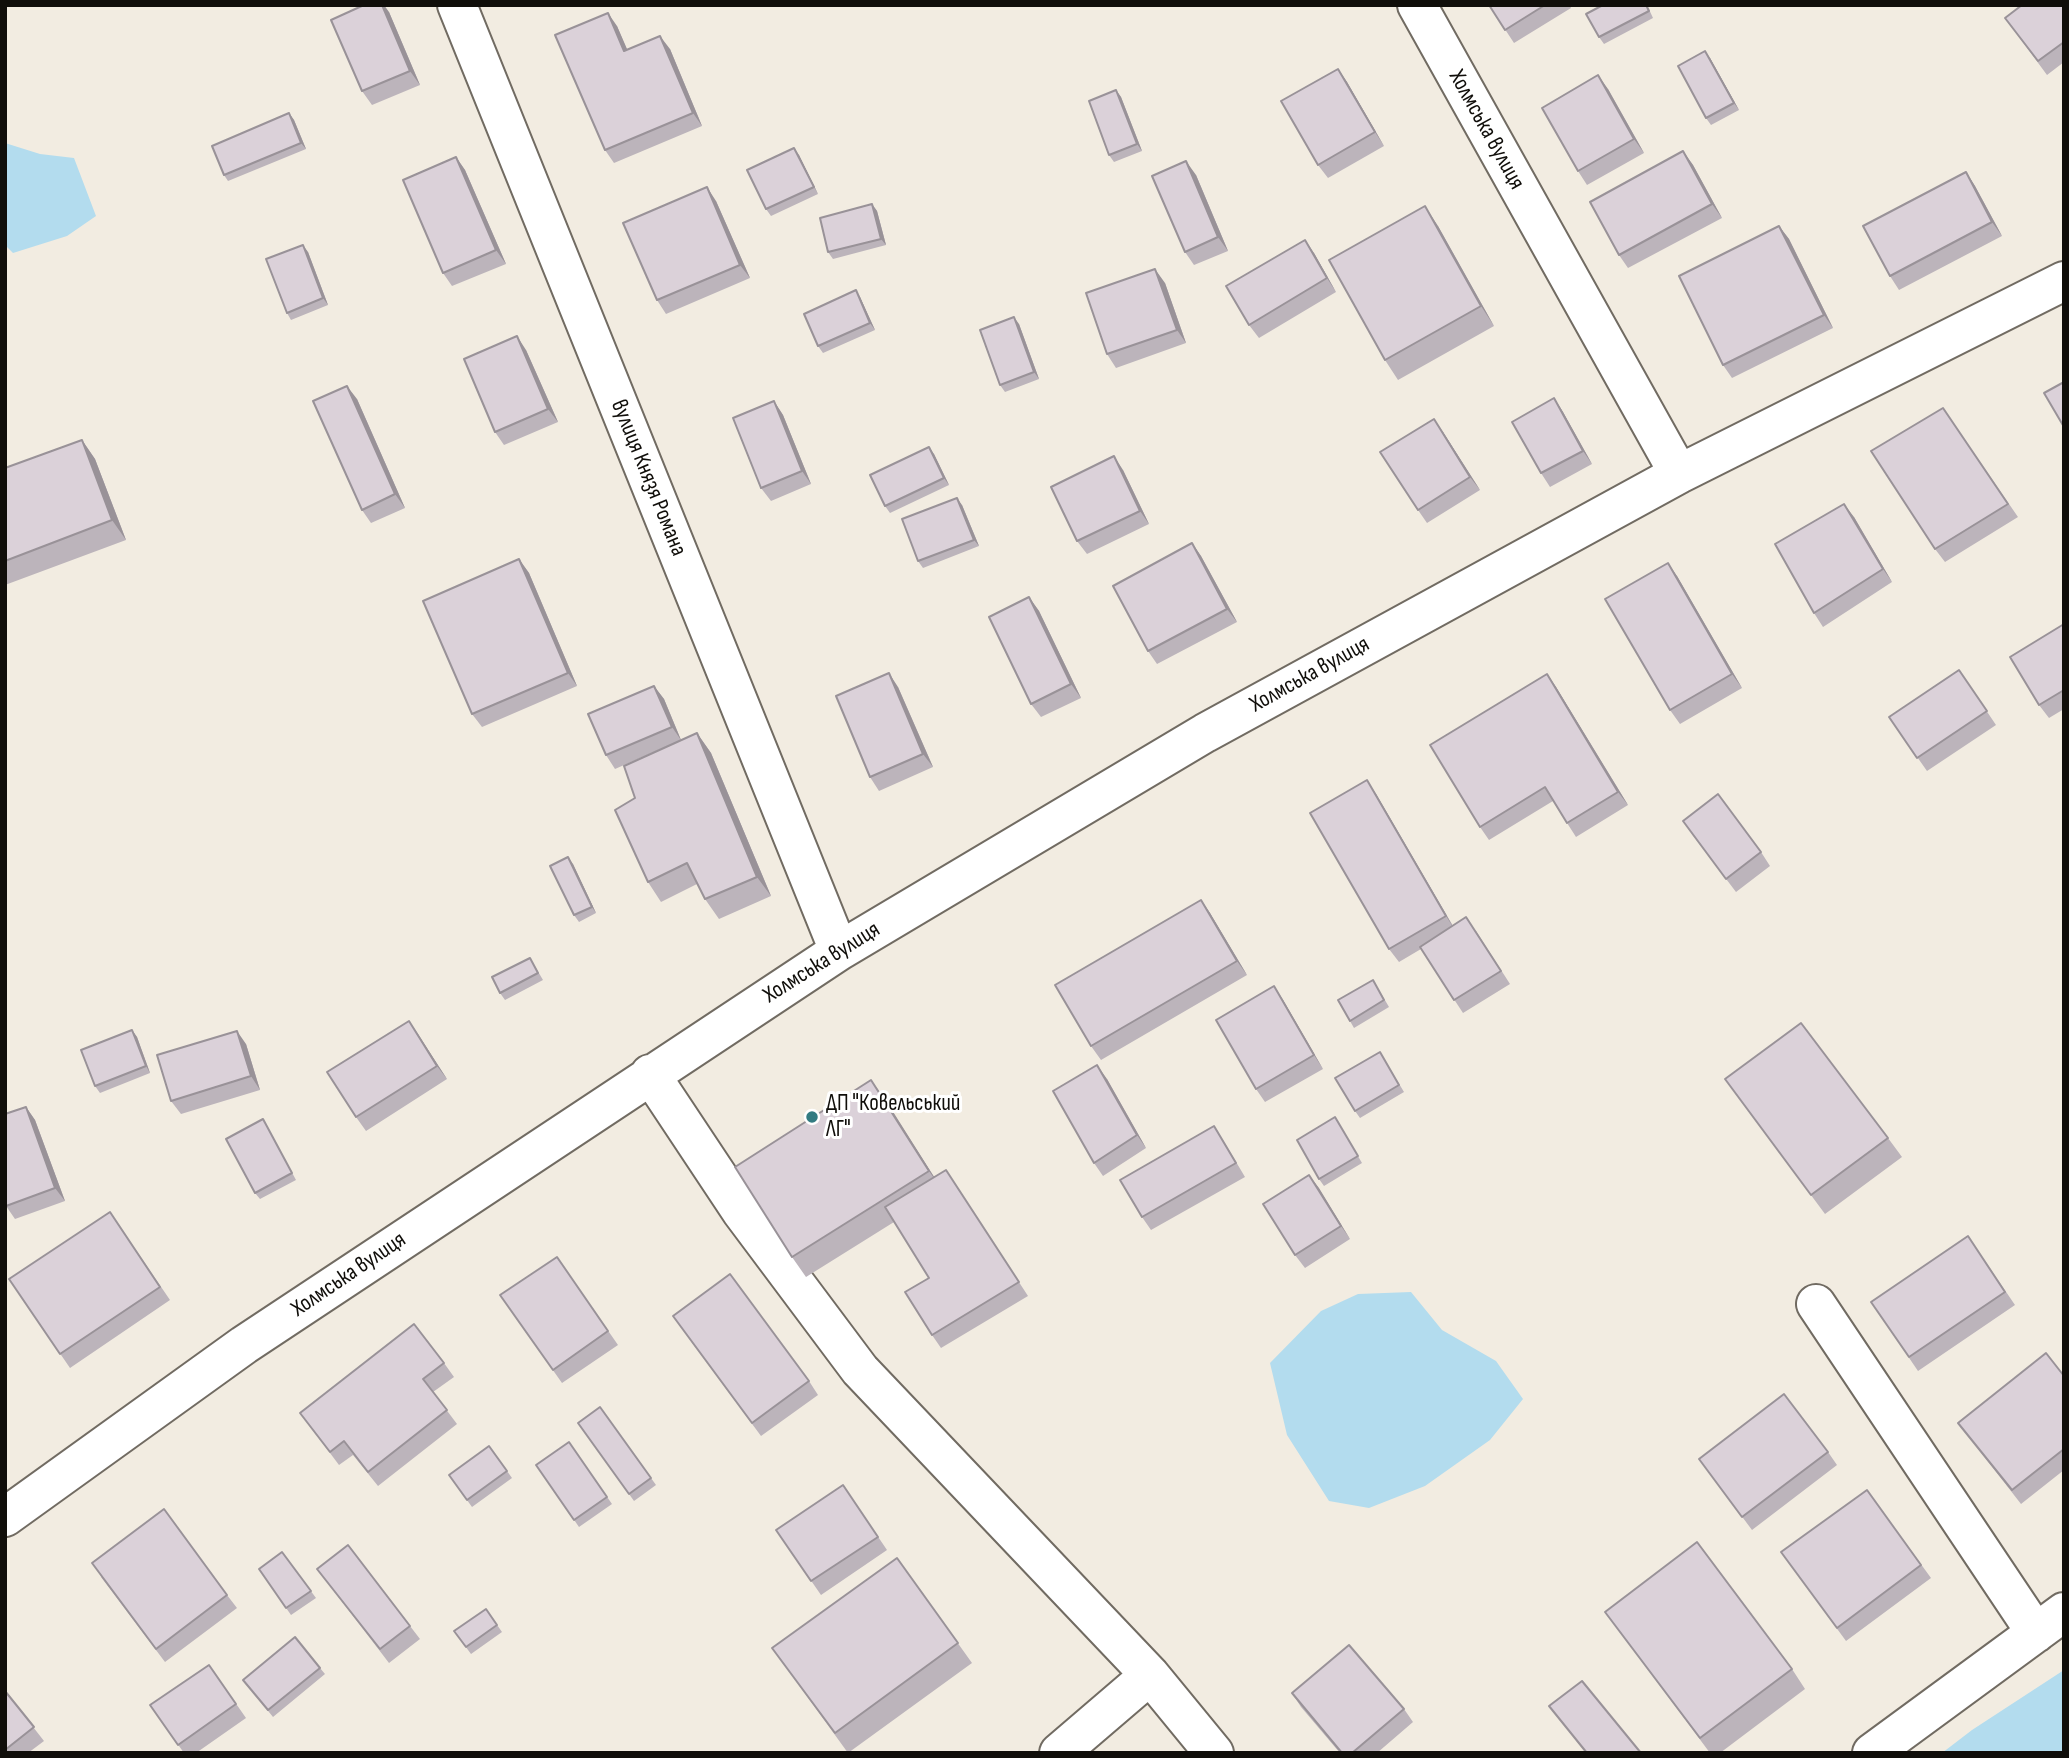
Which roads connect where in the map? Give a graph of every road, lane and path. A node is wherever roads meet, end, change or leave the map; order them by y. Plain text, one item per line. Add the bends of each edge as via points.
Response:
1 (457, 5) edge
2 (1417, 5) edge
3 (2064, 281) edge
4 (1679, 474) junction
5 (839, 951) junction
6 (650, 1074) junction
7 (1816, 1304) dead end
8 (5, 1517) edge
9 (2050, 1622) edge
10 (1150, 1675) junction
11 (1059, 1753) edge
12 (1214, 1753) edge
13 (1872, 1753) edge

1 - 5 street, вулиця Князя Романа
2 - 4 street, Холмська вулиця
3 - 4 street, Холмська вулиця
4 - 5 street, Холмська вулиця via 1205,733
5 - 6 street, Холмська вулиця
6 - 8 street, Холмська вулиця via 244,1345
6 - 10 street via 741,1211 860,1370
7 - 9 street
9 - 13 street
10 - 11 street
10 - 12 street

